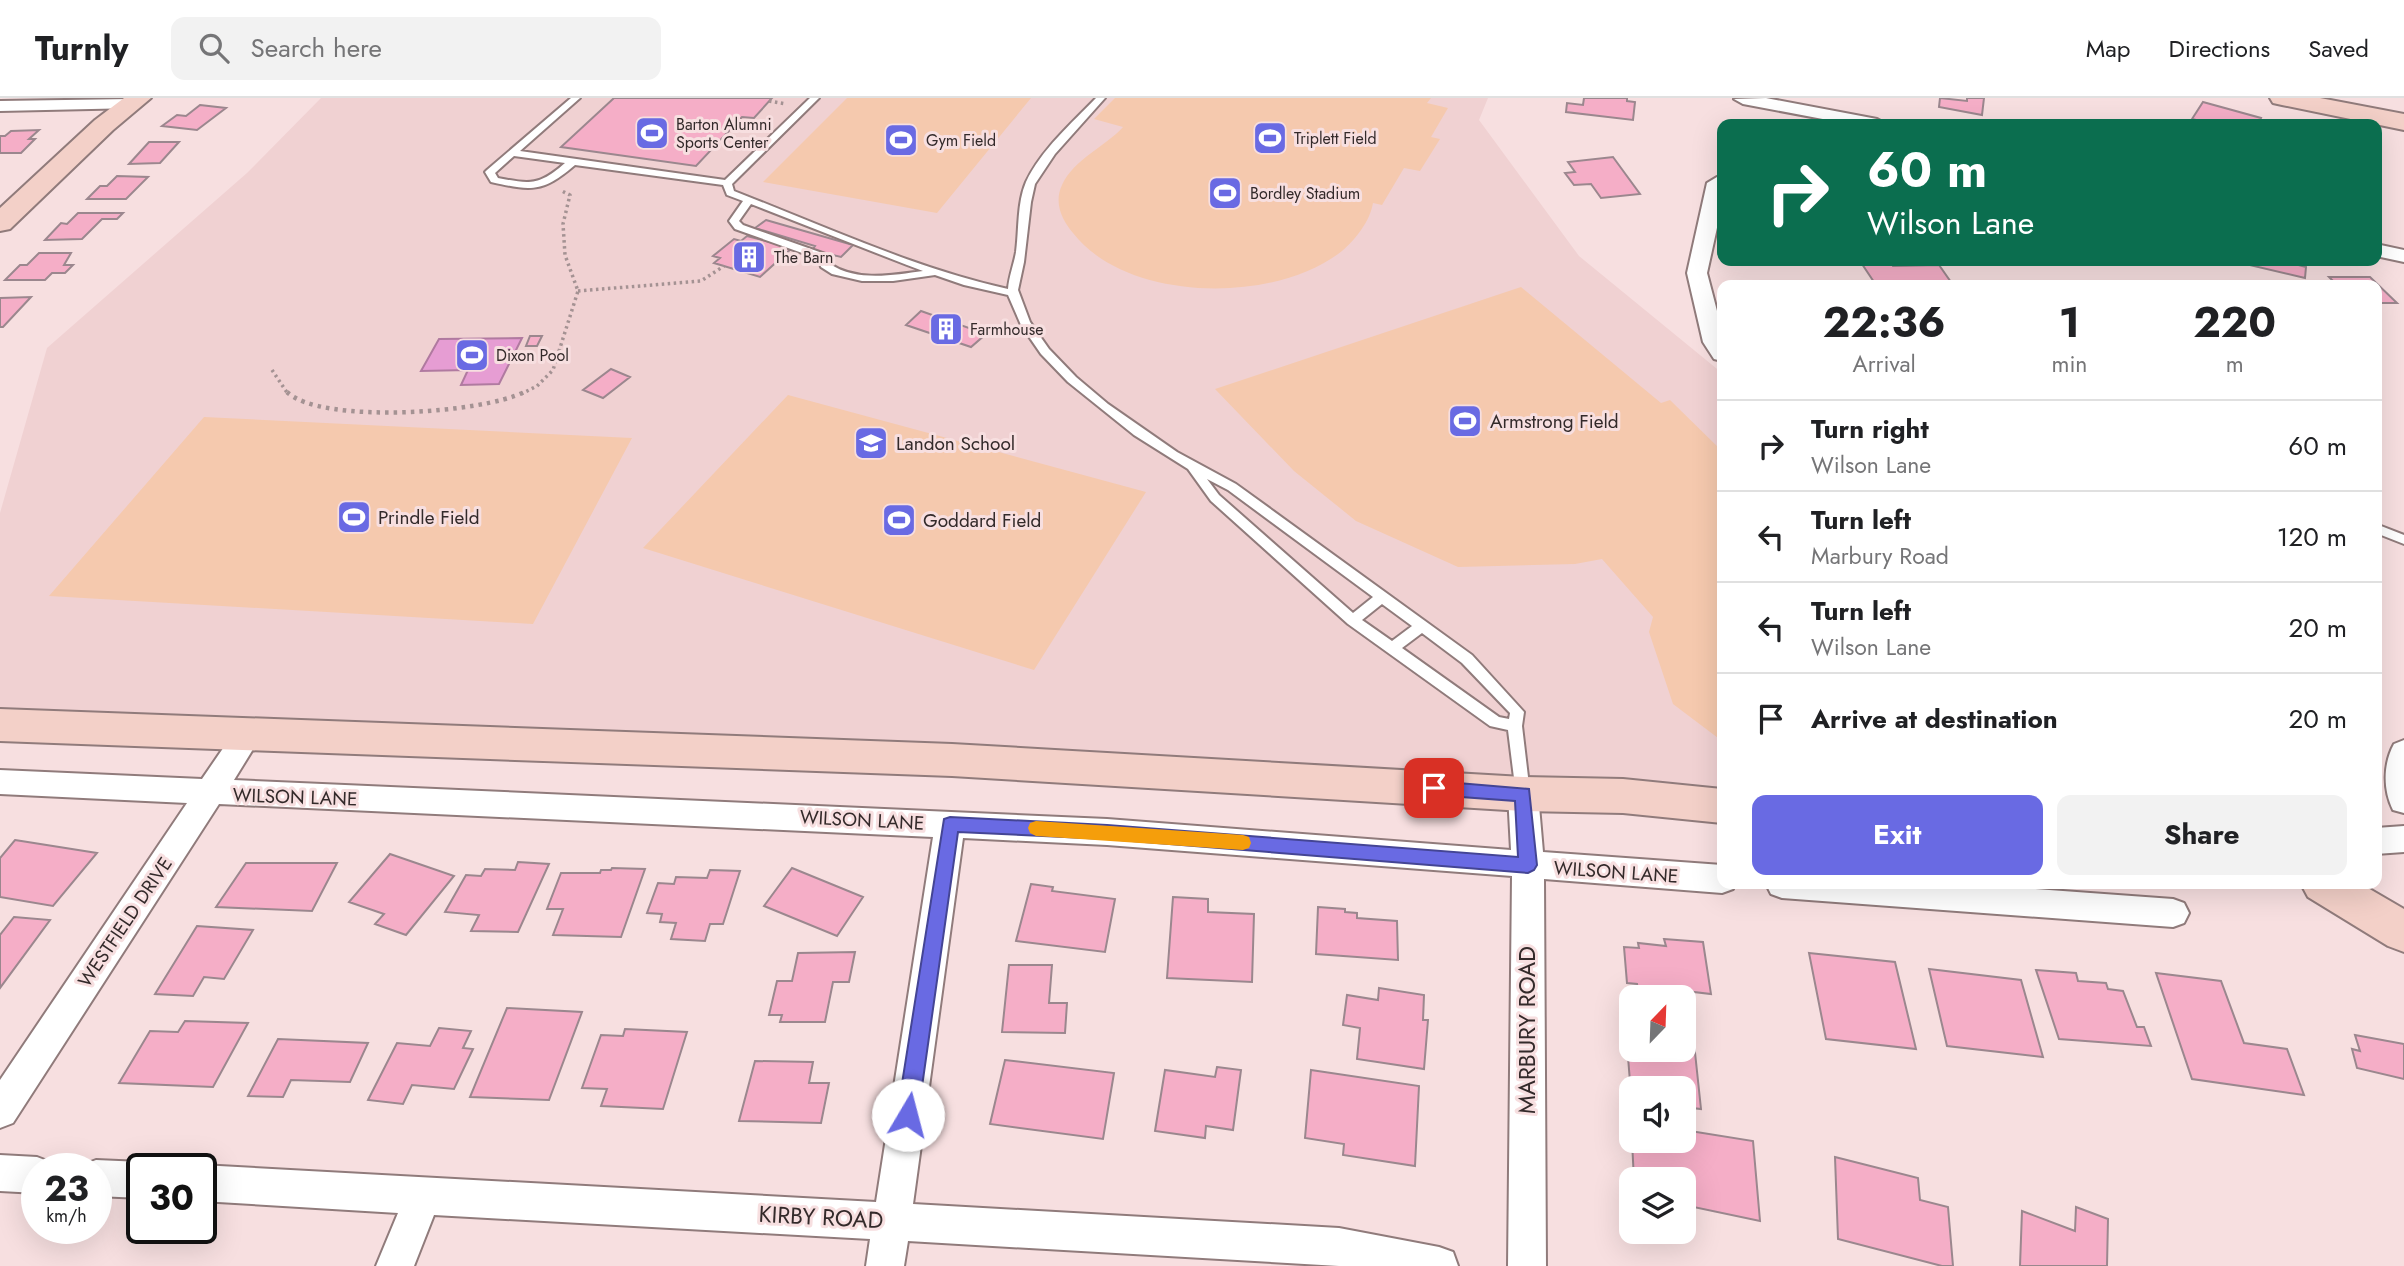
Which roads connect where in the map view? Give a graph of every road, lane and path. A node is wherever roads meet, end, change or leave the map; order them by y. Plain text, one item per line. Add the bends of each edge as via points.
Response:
1 (576, 98) edge
2 (781, 98) edge
3 (814, 98) edge
4 (1101, 98) edge
5 (2282, 98) edge
6 (1743, 99) edge
7 (135, 101) edge
8 (777, 103) dead end
9 (0, 106) edge
10 (1850, 119) edge
11 (2404, 122) edge
12 (512, 153) junction
13 (572, 163) junction
14 (727, 183) junction
15 (1717, 183) dead end
16 (548, 184) junction
17 (748, 201) junction
18 (0, 223) edge
19 (2382, 251) edge
20 (2404, 256) edge
21 (724, 266) dead end
22 (935, 272) junction
23 (578, 291) junction
24 (1012, 293) junction
25 (1717, 347) edge
26 (559, 352) junction
27 (540, 353) dead end
28 (272, 370) dead end
29 (1190, 467) junction
30 (2382, 531) edge
31 (2404, 540) edge
32 (1381, 598) junction
33 (1353, 620) junction
34 (1421, 626) junction
35 (1393, 648) junction
36 (0, 725) edge
37 (1515, 726) junction
38 (249, 733) junction
39 (2404, 752) edge
40 (0, 782) edge
41 (210, 793) junction
42 (1523, 794) junction
43 (2404, 801) edge
44 (1717, 805) edge
45 (950, 824) junction
46 (2404, 839) edge
47 (2382, 841) edge
48 (1528, 865) junction
49 (1717, 879) edge
50 (1852, 889) edge
51 (2331, 889) edge
52 (2174, 912) dead end
53 (2404, 932) edge
54 (0, 1111) edge
55 (0, 1173) edge
56 (21, 1174) edge
57 (217, 1184) edge
58 (424, 1194) junction
59 (892, 1222) junction
60 (395, 1266) edge
61 (885, 1266) edge
62 (1439, 1266) edge
63 (1527, 1266) edge

1 - 12 lane
2 - 8 path
3 - 14 lane
4 - 24 lane via 1031,183
5 - 11 main road
6 - 10 street
7 - 9 street
7 - 18 main road
12 - 13 lane
12 - 16 lane via 490,172 494,180 536,187
13 - 14 lane
13 - 16 lane
14 - 17 lane via 730,193
15 - 25 street via 1697,273
16 - 23 path via 570,195 564,224 565,255
17 - 22 lane
17 - 22 lane via 734,220 739,227 824,257 825,265 842,276 904,277
19 - 20 street
21 - 23 path via 701,281
22 - 24 lane
23 - 26 path
24 - 29 lane via 1034,340 1048,358 1106,407
26 - 27 path
26 - 28 path via 553,370 537,386 509,400 448,408 359,413 317,408 289,395
29 - 32 lane via 1232,488
29 - 33 lane via 1215,498
30 - 31 lane
32 - 33 lane
32 - 34 lane
33 - 35 lane
34 - 35 lane
34 - 37 lane via 1491,681 1517,712
35 - 37 lane via 1495,722
36 - 38 main road
37 - 42 lane
38 - 41 street, WESTFIELD DRIVE
38 - 42 main road via 951,760
39 - 43 street via 2400,792
40 - 41 street, WILSON LANE
41 - 45 street, WILSON LANE
41 - 54 street, WESTFIELD DRIVE
42 - 44 main road via 1623,796
42 - 48 street, MARBURY ROAD
45 - 48 street, WILSON LANE
45 - 59 street
46 - 47 street
48 - 49 street, WILSON LANE
48 - 63 street, MARBURY ROAD
50 - 52 street
51 - 53 main road
55 - 56 street
57 - 58 street, KIRBY ROAD
58 - 59 street, KIRBY ROAD
58 - 60 street
59 - 61 street
59 - 62 street, KIRBY ROAD via 1339,1247

